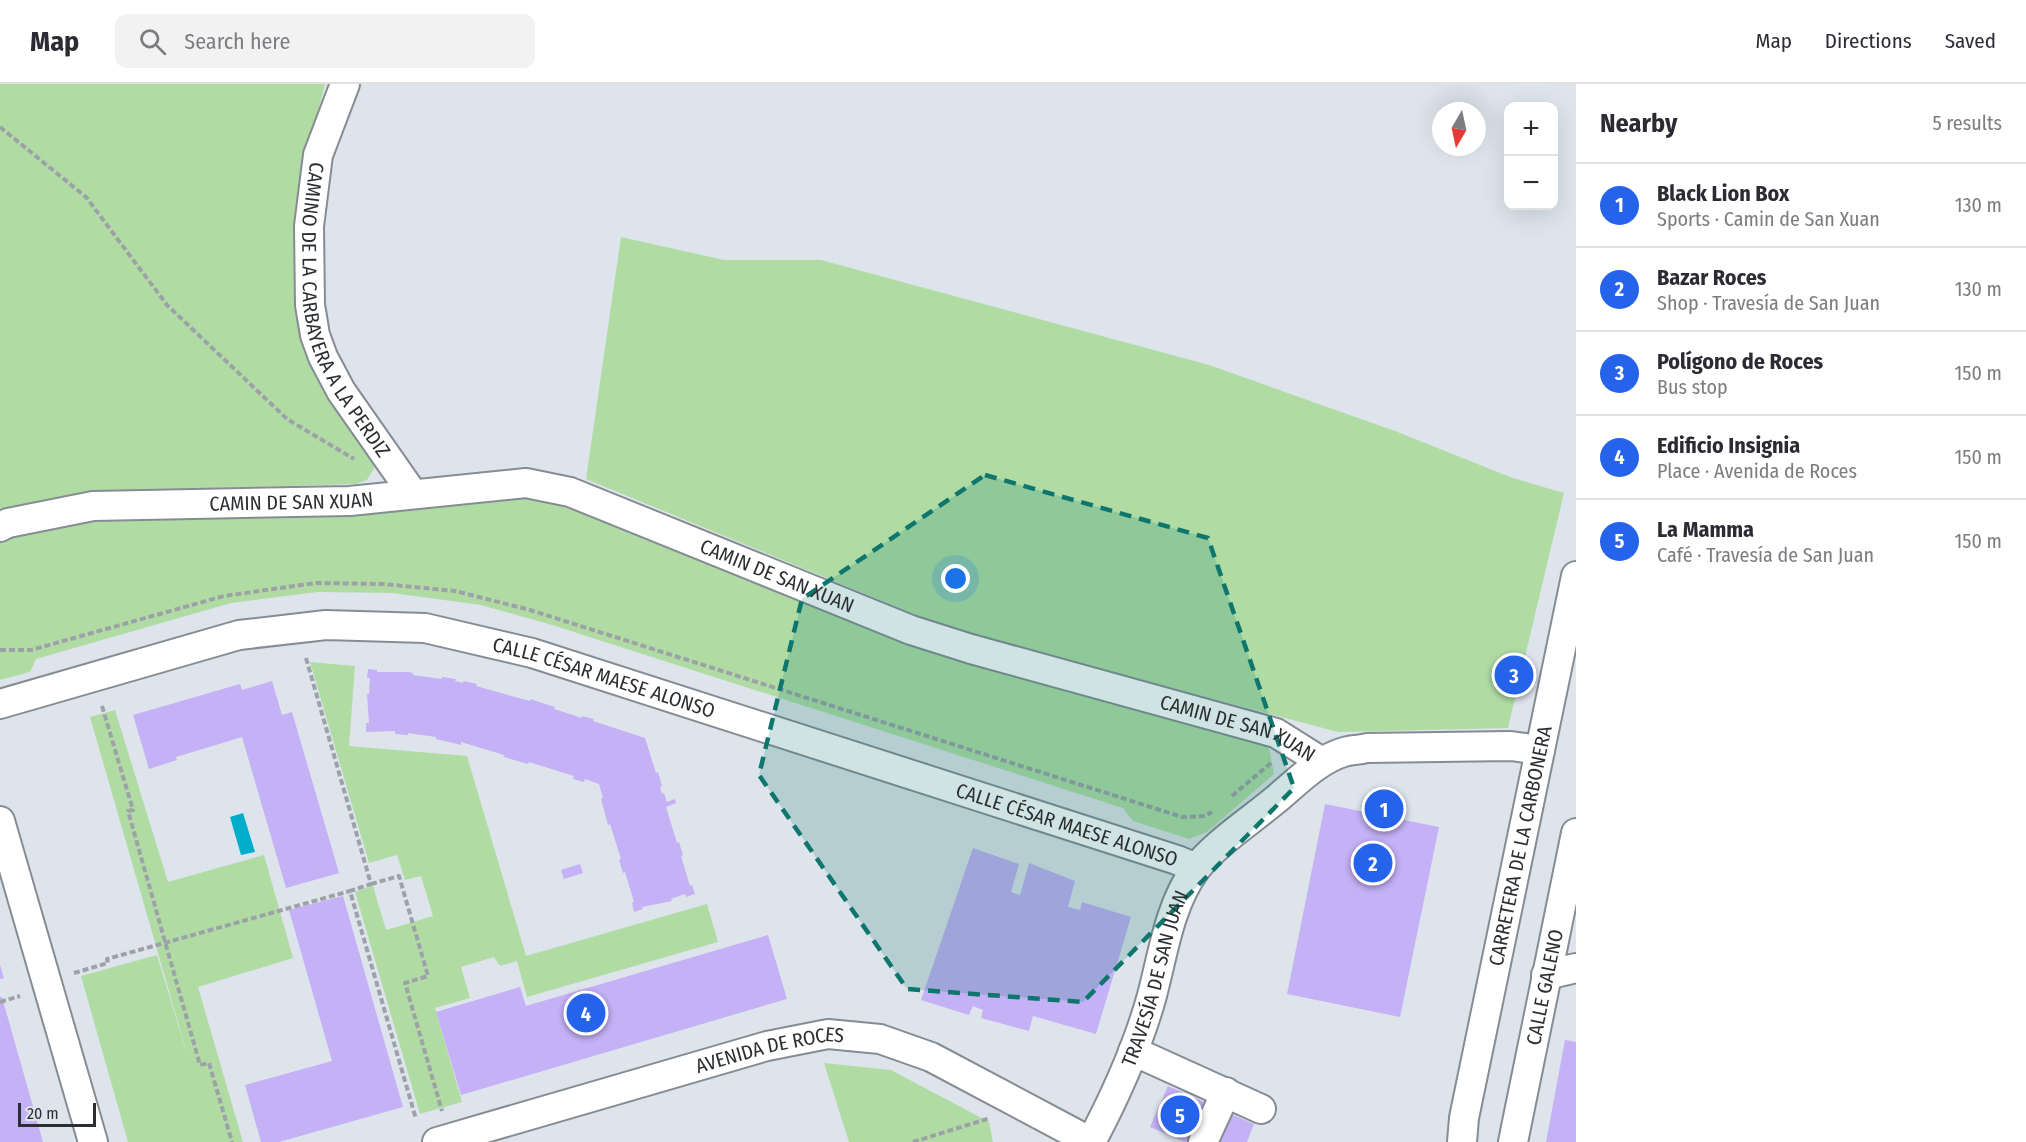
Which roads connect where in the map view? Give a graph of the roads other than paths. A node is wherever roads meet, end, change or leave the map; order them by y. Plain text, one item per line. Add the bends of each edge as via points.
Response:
1 (345, 84) edge
2 (413, 494) junction
3 (0, 527) edge
4 (1576, 576) edge
5 (0, 704) edge
6 (1540, 750) junction
7 (1322, 762) junction
8 (0, 821) edge
9 (1576, 833) edge
10 (1196, 868) junction
11 (1576, 968) edge
12 (1546, 975) junction
13 (1576, 981) edge
14 (1133, 1051) junction
15 (1226, 1092) junction
16 (1261, 1109) dead end
17 (1460, 1134) edge
18 (93, 1142) edge
19 (437, 1142) edge
20 (1091, 1142) edge
21 (1203, 1142) edge
22 (1513, 1142) edge

1 - 2 street, CAMINO DE LA CARBAYERA A LA PERDIZ via 318,155 309,226 310,305 315,335 341,391
2 - 3 street, CAMIN DE SAN XUAN via 350,501 93,506
2 - 7 street, CAMIN DE SAN XUAN via 526,483 570,492 911,630 1276,733
4 - 6 street, CARRETERA DE LA CARBONERA
5 - 10 street, CALLE CÉSAR MAESE ALONSO via 239,635 326,625 425,628 532,653
6 - 7 street, CAMIN DE SAN XUAN via 1511,746 1367,748 1343,752
6 - 17 street, CARRETERA DE LA CARBONERA
7 - 10 street, TRAVESÍA DE SAN JUAN
8 - 18 street
9 - 12 street, CALLE GALENO
10 - 14 street, TRAVESÍA DE SAN JUAN via 1181,892 1169,926
11 - 12 street
12 - 13 street
12 - 22 street, CALLE GALENO
14 - 15 street
14 - 20 street, TRAVESÍA DE SAN JUAN
15 - 16 street
15 - 21 street
19 - 20 street, AVENIDA DE ROCES via 767,1046 828,1034 880,1039 931,1057

